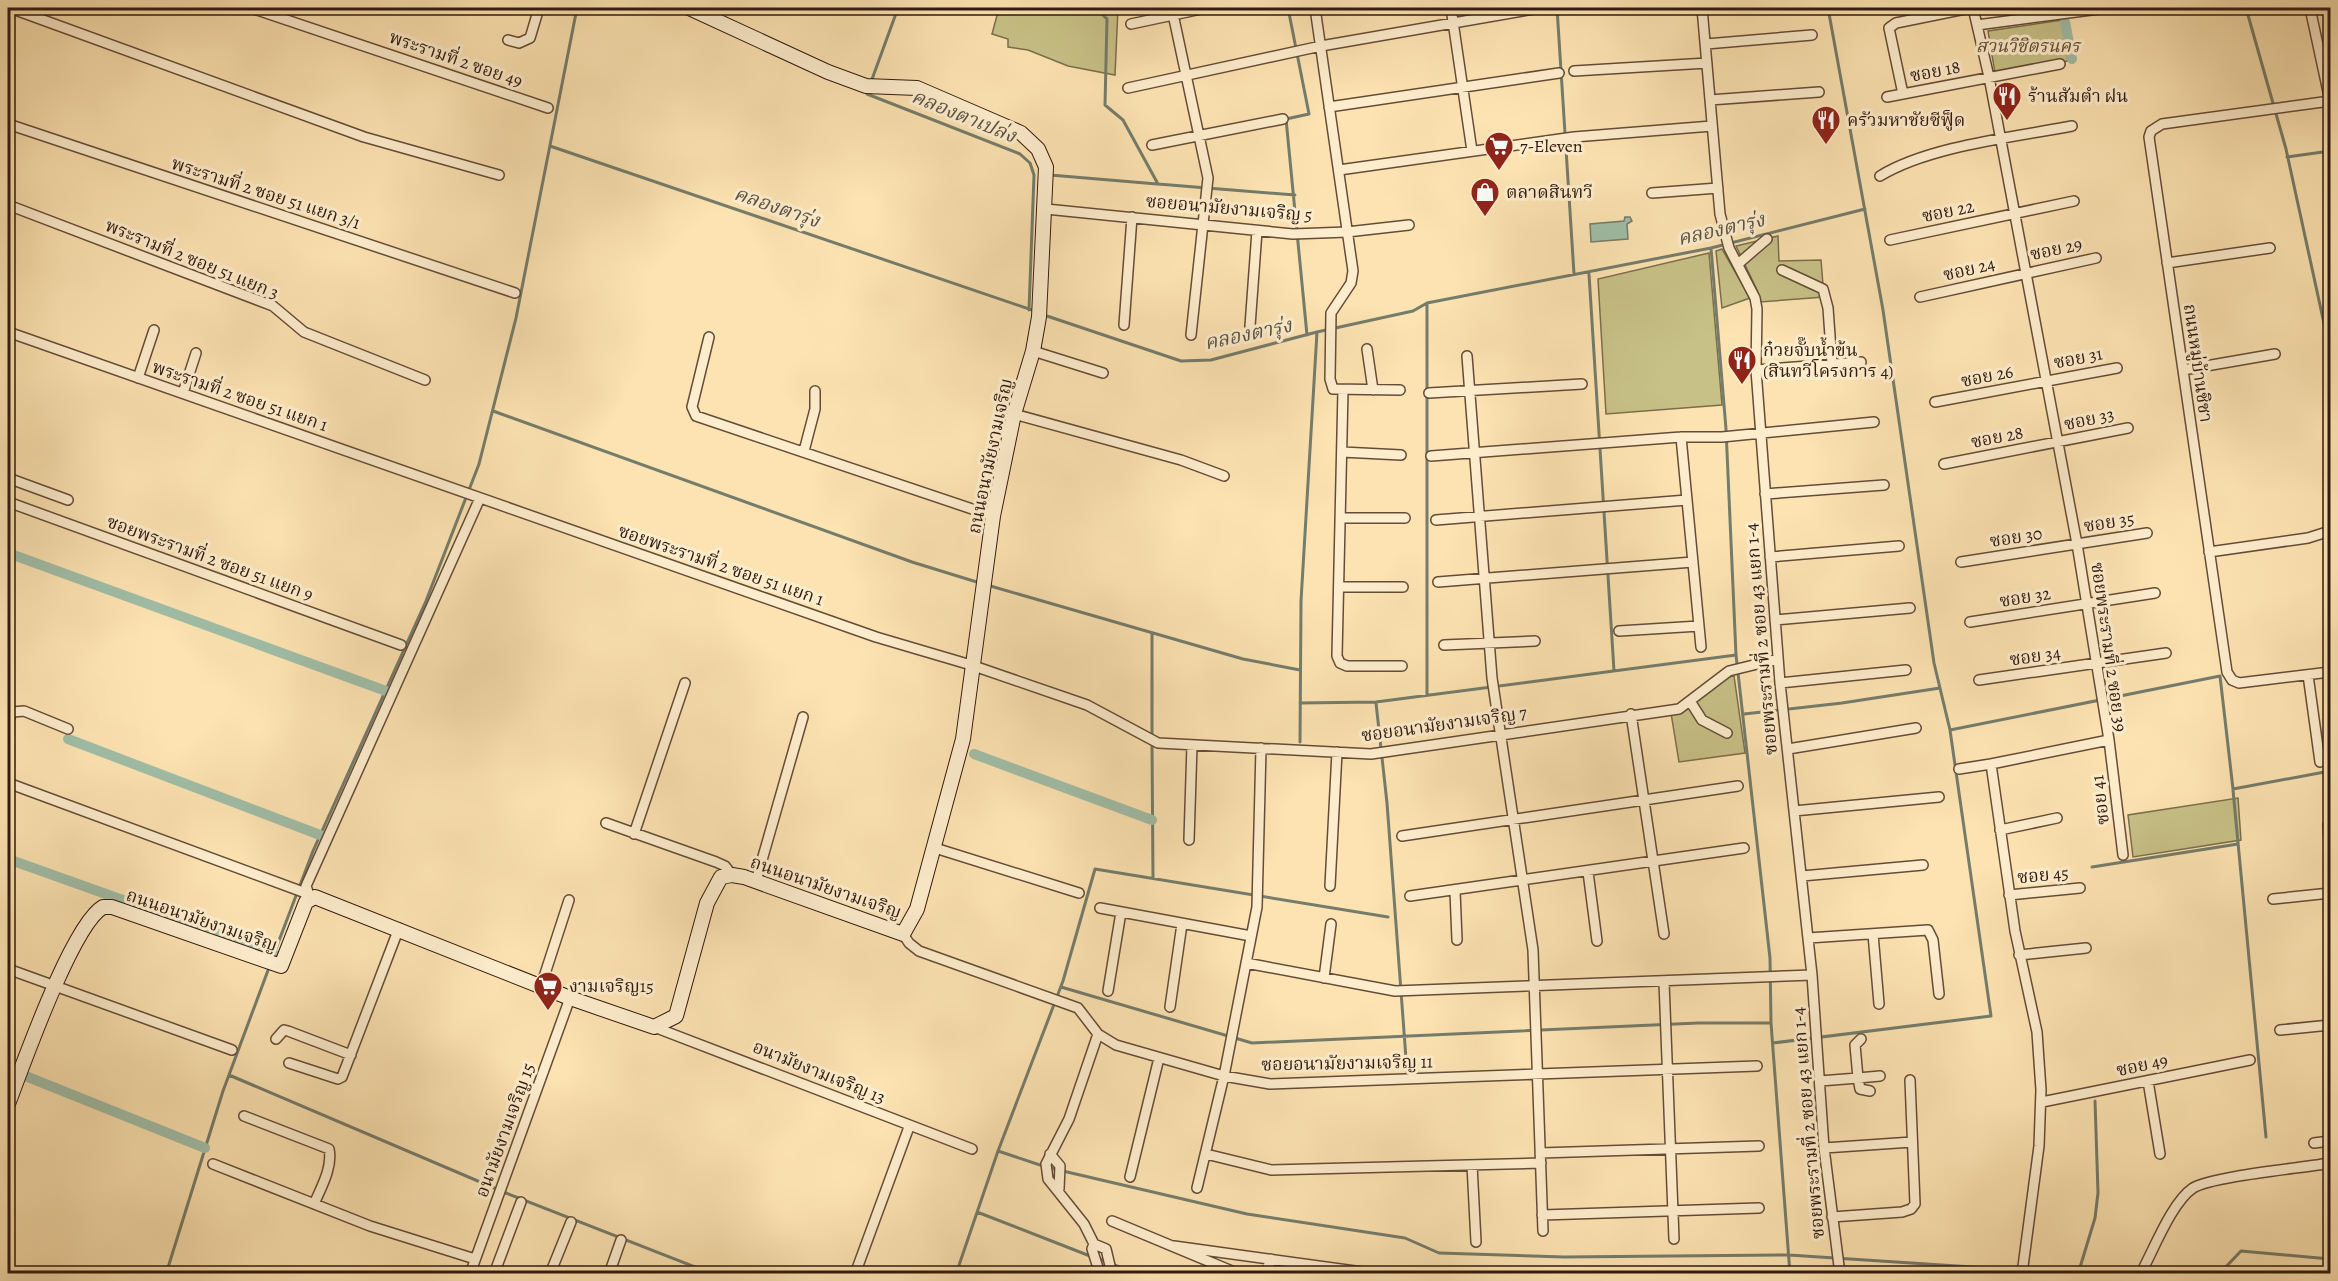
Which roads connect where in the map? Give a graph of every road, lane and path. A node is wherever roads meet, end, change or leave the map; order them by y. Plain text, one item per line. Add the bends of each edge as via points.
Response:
1 (10, 8) edge
2 (251, 8) edge
3 (540, 8) edge
4 (689, 8) edge
5 (1206, 8) edge
6 (1315, 8) edge
7 (1451, 8) edge
8 (1540, 8) edge
9 (1702, 8) edge
10 (1971, 8) edge
11 (2107, 8) edge
12 (2325, 8) edge
13 (2310, 9) edge
14 (1173, 14) junction
15 (1453, 23) junction
16 (1131, 24) dead end
17 (1977, 25) junction
18 (1812, 35) dead end
19 (508, 40) dead end
20 (1706, 44) junction
21 (1320, 46) junction
22 (1707, 63) junction
23 (2060, 64) dead end
24 (1574, 71) dead end
25 (1559, 73) dead end
26 (1187, 75) junction
27 (1989, 78) junction
28 (1462, 87) junction
29 (1128, 88) dead end
30 (1819, 92) dead end
31 (1903, 94) junction
32 (1887, 98) dead end
33 (1710, 100) junction
34 (2330, 101) edge
35 (1329, 107) junction
36 (548, 108) dead end
37 (1283, 119) dead end
38 (8, 124) edge
39 (1713, 126) junction
40 (2072, 126) dead end
41 (1200, 136) junction
42 (2001, 140) junction
43 (1152, 145) dead end
44 (1472, 151) junction
45 (1339, 170) junction
46 (499, 175) dead end
47 (1880, 176) dead end
48 (1718, 188) junction
49 (1652, 193) dead end
50 (2074, 201) dead end
51 (8, 205) edge
52 (1046, 209) junction
53 (2014, 213) junction
54 (1132, 216) junction
55 (1409, 225) dead end
56 (1204, 226) junction
57 (1257, 231) junction
58 (1347, 232) junction
59 (1767, 239) dead end
60 (1890, 240) dead end
61 (2270, 248) dead end
62 (2096, 258) dead end
63 (2167, 262) junction
64 (1738, 264) junction
65 (1782, 270) dead end
66 (2024, 273) junction
67 (515, 293) dead end
68 (1920, 297) dead end
69 (1124, 325) dead end
70 (1250, 326) dead end
71 (154, 330) dead end
72 (8, 332) edge
73 (1191, 335) dead end
74 (709, 337) dead end
75 (1367, 349) dead end
76 (1033, 351) junction
77 (196, 353) dead end
78 (2275, 354) dead end
79 (1467, 356) dead end
80 (1861, 362) dead end
81 (1832, 364) junction
82 (2117, 368) dead end
83 (1756, 370) junction
84 (2183, 370) junction
85 (1102, 373) dead end
86 (138, 378) junction
87 (425, 380) dead end
88 (2045, 381) junction
89 (1582, 384) dead end
90 (1343, 390) junction
91 (1373, 390) junction
92 (1400, 390) dead end
93 (815, 391) dead end
94 (1470, 391) junction
95 (183, 393) junction
96 (1429, 393) dead end
97 (1935, 402) dead end
98 (1014, 414) junction
99 (1874, 422) dead end
100 (2128, 428) dead end
101 (1760, 431) junction
102 (1681, 437) junction
103 (2057, 443) junction
104 (804, 451) junction
105 (1342, 452) junction
106 (1474, 454) junction
107 (1401, 455) dead end
108 (1431, 456) dead end
109 (1944, 464) dead end
110 (1224, 476) dead end
111 (8, 478) edge
112 (1884, 485) dead end
113 (462, 492) joint
114 (1765, 494) junction
115 (477, 497) junction
116 (68, 500) dead end
117 (1687, 500) junction
118 (8, 501) edge
119 (993, 516) junction
120 (1479, 517) junction
121 (1340, 518) junction
122 (1405, 518) dead end
123 (1436, 520) dead end
124 (2331, 531) edge
125 (2147, 533) dead end
126 (2077, 544) junction
127 (1899, 546) dead end
128 (2209, 552) junction
129 (1770, 557) junction
130 (1693, 562) junction
131 (1961, 562) dead end
132 (1484, 580) junction
133 (1438, 582) dead end
134 (1339, 587) junction
135 (1402, 587) dead end
136 (2155, 594) dead end
137 (2086, 604) junction
138 (1910, 608) dead end
139 (1775, 620) junction
140 (1970, 622) dead end
141 (1699, 626) junction
142 (1619, 631) dead end
143 (1535, 641) dead end
144 (1489, 643) junction
145 (401, 645) dead end
146 (1444, 645) dead end
147 (1701, 647) dead end
148 (2166, 653) dead end
149 (1778, 659) junction
150 (2095, 664) junction
151 (971, 665) junction
152 (1402, 666) dead end
153 (1906, 670) dead end
154 (2331, 672) edge
155 (2308, 675) junction
156 (1979, 680) dead end
157 (685, 683) dead end
158 (1780, 683) junction
159 (1690, 701) junction
160 (1631, 714) junction
161 (803, 717) dead end
162 (8, 720) edge
163 (1916, 728) dead end
164 (68, 729) dead end
165 (1501, 733) junction
166 (1727, 733) dead end
167 (2109, 740) junction
168 (1192, 745) junction
169 (1261, 748) junction
170 (1788, 749) junction
171 (1337, 752) junction
172 (2320, 762) dead end
173 (1991, 764) junction
174 (1959, 769) dead end
175 (8, 783) edge
176 (1738, 786) dead end
177 (1939, 797) dead end
178 (1644, 800) junction
179 (1794, 811) junction
180 (2057, 818) dead end
181 (1513, 819) junction
182 (606, 823) dead end
183 (2331, 824) edge
184 (2000, 830) junction
185 (634, 834) junction
186 (1402, 836) dead end
187 (1189, 840) dead end
188 (935, 848) junction
189 (1744, 848) dead end
190 (2123, 855) dead end
191 (2331, 855) edge
192 (1653, 863) junction
193 (1923, 865) dead end
194 (1588, 872) junction
195 (732, 875) junction
196 (1802, 876) junction
197 (756, 881) junction
198 (1523, 882) junction
199 (1330, 886) dead end
200 (2080, 888) dead end
201 (1455, 891) junction
202 (2331, 892) edge
203 (1079, 893) dead end
204 (2009, 895) junction
205 (1410, 896) dead end
206 (310, 898) junction
207 (2273, 899) dead end
208 (569, 900) dead end
209 (1100, 908) dead end
210 (1121, 912) junction
211 (1182, 924) junction
212 (1331, 924) dead end
213 (399, 928) junction
214 (903, 934) junction
215 (1664, 934) dead end
216 (1873, 934) junction
217 (1251, 936) junction
218 (1808, 938) junction
219 (1457, 940) dead end
220 (1597, 940) dead end
221 (2086, 948) dead end
222 (2019, 955) junction
223 (1246, 963) junction
224 (8, 969) edge
225 (1812, 975) junction
226 (1324, 978) junction
227 (1664, 982) junction
228 (541, 986) junction
229 (1536, 986) junction
230 (54, 987) junction
231 (1108, 991) dead end
232 (1939, 994) dead end
233 (570, 998) junction
234 (1879, 1004) dead end
235 (1170, 1007) dead end
236 (2331, 1025) edge
237 (654, 1027) junction
238 (2280, 1030) dead end
239 (1098, 1034) junction
240 (276, 1039) dead end
241 (1861, 1039) dead end
242 (232, 1050) dead end
243 (351, 1054) junction
244 (1159, 1058) junction
245 (2250, 1060) dead end
246 (288, 1063) dead end
247 (1757, 1066) dead end
248 (1668, 1069) junction
249 (1538, 1073) junction
250 (1224, 1076) junction
251 (1880, 1076) dead end
252 (1858, 1078) junction
253 (1910, 1080) dead end
254 (1820, 1081) junction
255 (2148, 1081) junction
256 (1870, 1091) dead end
257 (2042, 1102) junction
258 (8, 1104) edge
259 (244, 1116) dead end
260 (909, 1127) junction
261 (2331, 1141) edge
262 (1912, 1142) junction
263 (2314, 1143) dead end
264 (1759, 1146) dead end
265 (1824, 1148) junction
266 (972, 1149) dead end
267 (1670, 1149) junction
268 (1050, 1154) junction
269 (1206, 1154) junction
270 (2160, 1154) dead end
271 (1540, 1158) junction
272 (2331, 1163) edge
273 (213, 1164) dead end
274 (1472, 1165) junction
275 (1130, 1177) dead end
276 (1197, 1188) dead end
277 (1059, 1189) junction
278 (521, 1202) dead end
279 (314, 1204) junction
280 (1759, 1208) dead end
281 (1673, 1211) junction
282 (1542, 1215) junction
283 (1832, 1216) junction
284 (1112, 1221) dead end
285 (571, 1222) dead end
286 (1543, 1231) dead end
287 (1674, 1239) dead end
288 (621, 1240) dead end
289 (1476, 1242) dead end
290 (1093, 1246) junction
291 (1174, 1246) junction
292 (475, 1259) junction
293 (1270, 1259) junction
294 (1840, 1269) edge
295 (2022, 1270) edge
296 (2142, 1271) dead end
297 (1100, 1273) edge
298 (1112, 1273) edge
299 (470, 1274) edge
300 (494, 1274) edge
301 (550, 1274) edge
302 (609, 1274) edge
303 (855, 1274) edge
304 (1239, 1274) edge
305 (1265, 1274) edge
306 (1377, 1274) edge

1 - 46 street via 364,136
2 - 36 street, พระรามที่ 2 ซอย 49
3 - 19 street via 530,38 519,43
4 - 52 street, ถนนอนามัยงามเจริญ via 828,72 866,86 917,88 1021,133 1038,149 1046,167
5 - 14 street
6 - 21 street
7 - 15 street
8 - 15 street
9 - 20 street, ซอยพระรามที่ 2 ซอย 43 แยก 1-4
10 - 17 street, ซอยพระรามที่ 2 ซอย 39
10 - 31 street via 1896,23 1889,28
11 - 17 street
12 - 13 street
13 - 34 street, ถนนหมู่บ้านชิชา
14 - 16 street
14 - 26 street
15 - 21 street
15 - 28 street
17 - 27 street, ซอยพระรามที่ 2 ซอย 39
18 - 20 street
20 - 22 street, ซอยพระรามที่ 2 ซอย 43 แยก 1-4
21 - 26 street
21 - 35 street
22 - 24 street
22 - 33 street, ซอยพระรามที่ 2 ซอย 43 แยก 1-4
23 - 27 street, ซอย 18
25 - 28 street
26 - 29 street
26 - 41 street
27 - 31 street, ซอย 18
27 - 42 street, ซอยพระรามที่ 2 ซอย 39
28 - 35 street
28 - 44 street
30 - 33 street
31 - 32 street, ซอย 18
33 - 39 street, ซอยพระรามที่ 2 ซอย 43 แยก 1-4
34 - 63 street, ถนนหมู่บ้านชิชา via 2162,124 2151,131 2149,144
35 - 45 street
37 - 41 street
38 - 67 street, พระรามที่ 2 ซอย 51 แยก 3/1
39 - 44 street via 1574,137
39 - 48 street, ซอยพระรามที่ 2 ซอย 43 แยก 1-4
40 - 42 street
41 - 43 street
41 - 56 street via 1208,178
42 - 47 street via 1903,164
42 - 53 street, ซอยพระรามที่ 2 ซอย 39
44 - 45 street
45 - 58 street
48 - 49 street
48 - 64 street, ซอยพระรามที่ 2 ซอย 43 แยก 1-4 via 1729,248
50 - 53 street, ซอย 22
51 - 87 street, พระรามที่ 2 ซอย 51 แยก 3 via 273,306 304,332
52 - 54 street, ซอยอนามัยงามเจริญ 5
52 - 76 street, ถนนอนามัยงามเจริญ
53 - 60 street, ซอย 22
53 - 66 street, ซอยพระรามที่ 2 ซอย 39
54 - 56 street, ซอยอนามัยงามเจริญ 5
54 - 69 street
55 - 58 street, ซอยอนามัยงามเจริญ 5
56 - 57 street, ซอยอนามัยงามเจริญ 5
56 - 73 street
57 - 58 street, ซอยอนามัยงามเจริญ 5
57 - 70 street
58 - 90 street via 1353,275 1330,318 1330,379 1333,388
59 - 64 street
61 - 63 street
62 - 66 street, ซอย 29
63 - 84 street, ถนนหมู่บ้านชิชา
64 - 83 street, ซอยพระรามที่ 2 ซอย 43 แยก 1-4 via 1755,298
65 - 81 street via 1823,289 1827,297
66 - 68 street, ซอย 24
66 - 88 street, ซอยพระรามที่ 2 ซอย 39
71 - 86 street
72 - 86 street, พระรามที่ 2 ซอย 51 แยก 1
74 - 104 street via 692,412
75 - 91 street
76 - 85 street
76 - 98 street, ถนนอนามัยงามเจริญ
77 - 95 street
78 - 84 street
79 - 94 street
80 - 81 street
81 - 83 street
82 - 88 street, ซอย 31
83 - 101 street, ซอยพระรามที่ 2 ซอย 43 แยก 1-4
84 - 128 street, ถนนหมู่บ้านชิชา
86 - 95 street, พระรามที่ 2 ซอย 51 แยก 1
88 - 97 street, ซอย 26
88 - 103 street, ซอยพระรามที่ 2 ซอย 39
89 - 94 street
90 - 91 street
90 - 105 street
91 - 92 street
93 - 104 street via 815,409
94 - 96 street
94 - 106 street
95 - 113 street, พระรามที่ 2 ซอย 51 แยก 1
98 - 110 street via 1181,460
98 - 119 street, ถนนอนามัยงามเจริญ
99 - 101 street
100 - 103 street, ซอย 33
101 - 102 street via 1736,436
101 - 114 street, ซอยพระรามที่ 2 ซอย 43 แยก 1-4
102 - 106 street
102 - 117 street
103 - 109 street, ซอย 28
103 - 126 street, ซอยพระรามที่ 2 ซอย 39
104 - 119 street
105 - 107 street
105 - 121 street
106 - 108 street
106 - 120 street
111 - 116 street
112 - 114 street
113 - 115 street, ซอยพระรามที่ 2 ซอย 51 แยก 1
114 - 129 street, ซอยพระรามที่ 2 ซอย 43 แยก 1-4
115 - 151 street, ซอยพระรามที่ 2 ซอย 51 แยก 1 via 876,638
115 - 206 street via 306,886
117 - 120 street
117 - 130 street
118 - 145 street, ซอยพระรามที่ 2 ซอย 51 แยก 9
119 - 151 street, ถนนอนามัยงามเจริญ
120 - 123 street
120 - 132 street
121 - 122 street
121 - 134 street
124 - 128 street
125 - 126 street, ซอย 35
126 - 131 street, ซอย 30
126 - 137 street, ซอยพระรามที่ 2 ซอย 39
127 - 129 street
128 - 155 street, ถนนหมู่บ้านชิชา via 2227,672 2232,680 2239,683
129 - 139 street, ซอยพระรามที่ 2 ซอย 43 แยก 1-4
130 - 132 street
130 - 141 street
132 - 133 street
132 - 144 street
134 - 135 street
134 - 152 street via 1340,663
136 - 137 street, ซอย 32
137 - 140 street, ซอย 32
137 - 150 street, ซอยพระรามที่ 2 ซอย 39
138 - 139 street
139 - 149 street, ซอยพระรามที่ 2 ซอย 43 แยก 1-4
141 - 142 street
141 - 147 street
143 - 144 street
144 - 146 street
144 - 165 street
148 - 150 street, ซอย 34
149 - 158 street, ซอยพระรามที่ 2 ซอย 43 แยก 1-4
149 - 159 street, ซอยอนามัยงามเจริญ 7 via 1729,671
150 - 156 street, ซอย 34
150 - 167 street, ซอยพระรามที่ 2 ซอย 39
151 - 168 street, ซอยอนามัยงามเจริญ 7 via 1087,705 1158,743
151 - 188 street, ถนนอนามัยงามเจริญ via 963,739
153 - 158 street
154 - 155 street, ถนนหมู่บ้านชิชา
155 - 172 street
157 - 185 street
158 - 170 street, ซอยพระรามที่ 2 ซอย 43 แยก 1-4
159 - 160 street, ซอยอนามัยงามเจริญ 7 via 1678,709
159 - 166 street via 1702,720
160 - 165 street, ซอยอนามัยงามเจริญ 7
160 - 178 street
161 - 197 street
162 - 164 street via 14,712 24,711
163 - 170 street
165 - 171 street, ซอยอนามัยงามเจริญ 7 via 1371,754
165 - 181 street
167 - 173 street, ซอยพระรามที่ 2 ซอย 39
167 - 190 street, ซอย 41
168 - 169 street, ซอยอนามัยงามเจริญ 7
168 - 187 street
169 - 171 street, ซอยอนามัยงามเจริญ 7
169 - 217 street via 1257,907
170 - 179 street, ซอยพระรามที่ 2 ซอย 43 แยก 1-4
171 - 199 street
173 - 174 street, ซอยพระรามที่ 2 ซอย 39
173 - 184 street
175 - 206 street via 303,892
176 - 178 street
177 - 179 street
178 - 181 street
178 - 192 street
179 - 196 street, ซอยพระรามที่ 2 ซอย 43 แยก 1-4
180 - 184 street
181 - 186 street
181 - 198 street
182 - 185 street
183 - 191 street
184 - 204 street
185 - 195 street via 716,862
188 - 203 street
188 - 214 street, ถนนอนามัยงามเจริญ via 917,909
189 - 192 street
192 - 194 street
192 - 215 street
193 - 196 street
194 - 198 street
194 - 220 street
195 - 197 street, ถนนอนามัยงามเจริญ
195 - 237 street, ถนนอนามัยงามเจริญ via 721,877 712,890 675,1016
196 - 218 street, ซอยพระรามที่ 2 ซอย 43 แยก 1-4
197 - 214 street, ถนนอนามัยงามเจริญ
198 - 201 street
198 - 229 street
200 - 204 street, ซอย 45
201 - 205 street
201 - 219 street
202 - 207 street
204 - 222 street
206 - 213 street
206 - 230 street, ถนนอนามัยงามเจริญ via 281,966 103,907 88,918
208 - 228 street
209 - 210 street
210 - 211 street
210 - 231 street
211 - 217 street
211 - 235 street
212 - 226 street
213 - 228 street
213 - 243 street
214 - 239 street, ซอยอนามัยงามเจริญ 11 via 919,951 1078,1008
216 - 218 street
216 - 232 street via 1931,932
216 - 234 street
217 - 223 street
218 - 225 street, ซอยพระรามที่ 2 ซอย 43 แยก 1-4
221 - 222 street
222 - 257 street via 2037,1032
223 - 226 street
223 - 250 street
224 - 230 street
225 - 227 street
225 - 254 street, ซอยพระรามที่ 2 ซอย 43 แยก 1-4
226 - 229 street via 1395,991
227 - 229 street
227 - 248 street
228 - 233 street
229 - 249 street
230 - 242 street
230 - 258 street, ถนนอนามัยงามเจริญ
233 - 237 street
233 - 292 street, อนามัยงามเจริญ 15
236 - 238 street
237 - 260 street, อนามัยงามเจริญ 13
239 - 244 street, ซอยอนามัยงามเจริญ 11 via 1116,1045
239 - 268 street via 1070,1119
240 - 243 street via 284,1030
241 - 252 street via 1855,1045
243 - 246 street via 338,1079
244 - 250 street, ซอยอนามัยงามเจริญ 11
244 - 275 street
245 - 255 street, ซอย 49
247 - 248 street, ซอยอนามัยงามเจริญ 11
248 - 249 street, ซอยอนามัยงามเจริญ 11
248 - 267 street
249 - 250 street, ซอยอนามัยงามเจริญ 11 via 1270,1084
249 - 271 street
250 - 269 street
251 - 252 street
252 - 254 street
252 - 256 street via 1860,1089
253 - 262 street
254 - 265 street, ซอยพระรามที่ 2 ซอย 43 แยก 1-4
255 - 257 street, ซอย 49
255 - 270 street
257 - 295 street
259 - 279 street via 329,1149 324,1180
260 - 266 street, อนามัยงามเจริญ 13
260 - 303 street
261 - 263 street
262 - 265 street
262 - 283 street via 1915,1203 1911,1209
264 - 267 street
265 - 283 street, ซอยพระรามที่ 2 ซอย 43 แยก 1-4
267 - 271 street
267 - 281 street
268 - 277 street via 1060,1166
268 - 277 street via 1046,1164 1048,1179
269 - 274 street via 1271,1170
269 - 276 street
271 - 274 street
271 - 282 street
272 - 296 street via 2223,1180 2192,1189 2180,1202
273 - 279 street
274 - 289 street
277 - 290 street via 1084,1224
278 - 300 street
279 - 292 street via 413,1241
280 - 281 street
281 - 282 street
281 - 287 street
282 - 286 street
283 - 294 street, ซอยพระรามที่ 2 ซอย 43 แยก 1-4
284 - 291 street
285 - 301 street
288 - 302 street
290 - 297 street
290 - 298 street via 1106,1249
291 - 293 street
291 - 304 street
292 - 299 street, อนามัยงามเจริญ 15
293 - 305 street
293 - 306 street

